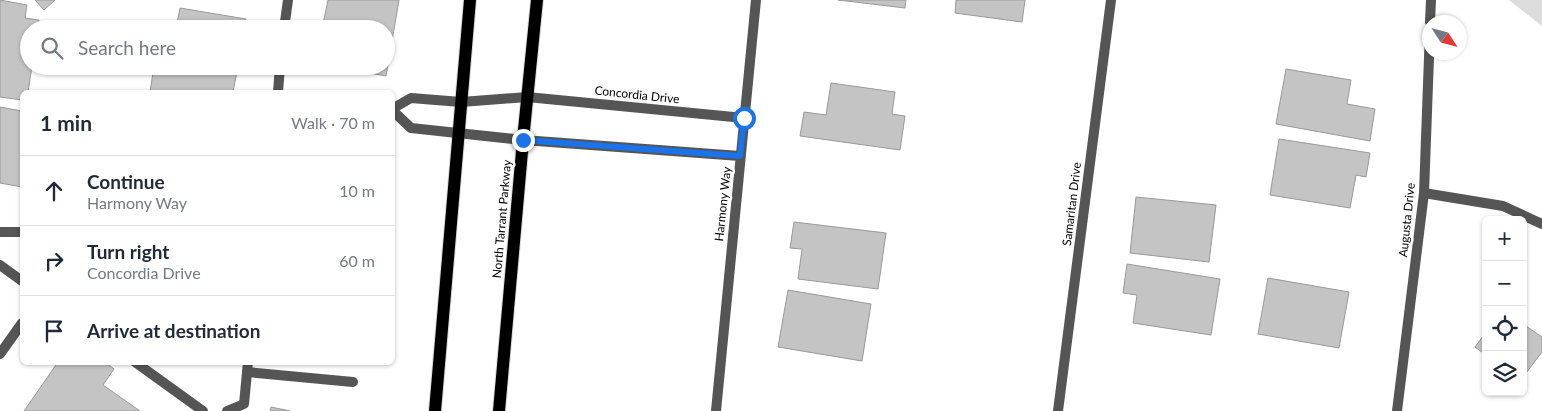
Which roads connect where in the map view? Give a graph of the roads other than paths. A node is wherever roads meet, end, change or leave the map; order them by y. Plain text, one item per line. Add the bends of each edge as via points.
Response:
1 (288, 0) edge
2 (470, 0) edge
3 (537, 0) edge
4 (756, 0) edge
5 (1112, 0) edge
6 (1430, 0) edge
7 (1430, 15) edge
8 (285, 20) edge
9 (1429, 60) edge
10 (279, 75) edge
11 (278, 90) edge
12 (527, 97) junction
13 (461, 102) junction
14 (395, 107) edge
15 (395, 112) edge
16 (744, 118) junction
17 (458, 133) junction
18 (523, 140) junction
19 (740, 156) junction
20 (1424, 193) junction
21 (1542, 224) edge
22 (0, 232) edge
23 (20, 232) edge
24 (0, 265) edge
25 (20, 280) edge
26 (20, 325) edge
27 (0, 354) edge
28 (139, 365) edge
29 (248, 367) edge
30 (353, 382) dead end
31 (243, 408) edge
32 (203, 411) edge
33 (227, 411) edge
34 (435, 411) edge
35 (499, 411) edge
36 (716, 411) edge
37 (1058, 411) edge
38 (1397, 411) edge

1 - 8 street
2 - 13 main road
3 - 12 main road, North Tarrant Parkway
4 - 16 street, Harmony Way
5 - 37 street, Samaritan Drive
6 - 7 street
9 - 20 street, Augusta Drive
10 - 11 street
12 - 13 street, Concordia Drive
12 - 16 street, Concordia Drive
12 - 18 main road, North Tarrant Parkway
13 - 14 street, Concordia Drive via 412,98
13 - 17 main road
15 - 17 street via 411,128
16 - 19 street, Harmony Way
17 - 18 street
17 - 34 main road
18 - 19 street
18 - 35 main road, North Tarrant Parkway
19 - 36 street, Harmony Way
20 - 21 street via 1502,206
20 - 38 street, Augusta Drive
22 - 23 street
24 - 25 street
26 - 27 street
28 - 32 street
29 - 30 street
29 - 31 street
31 - 33 street

